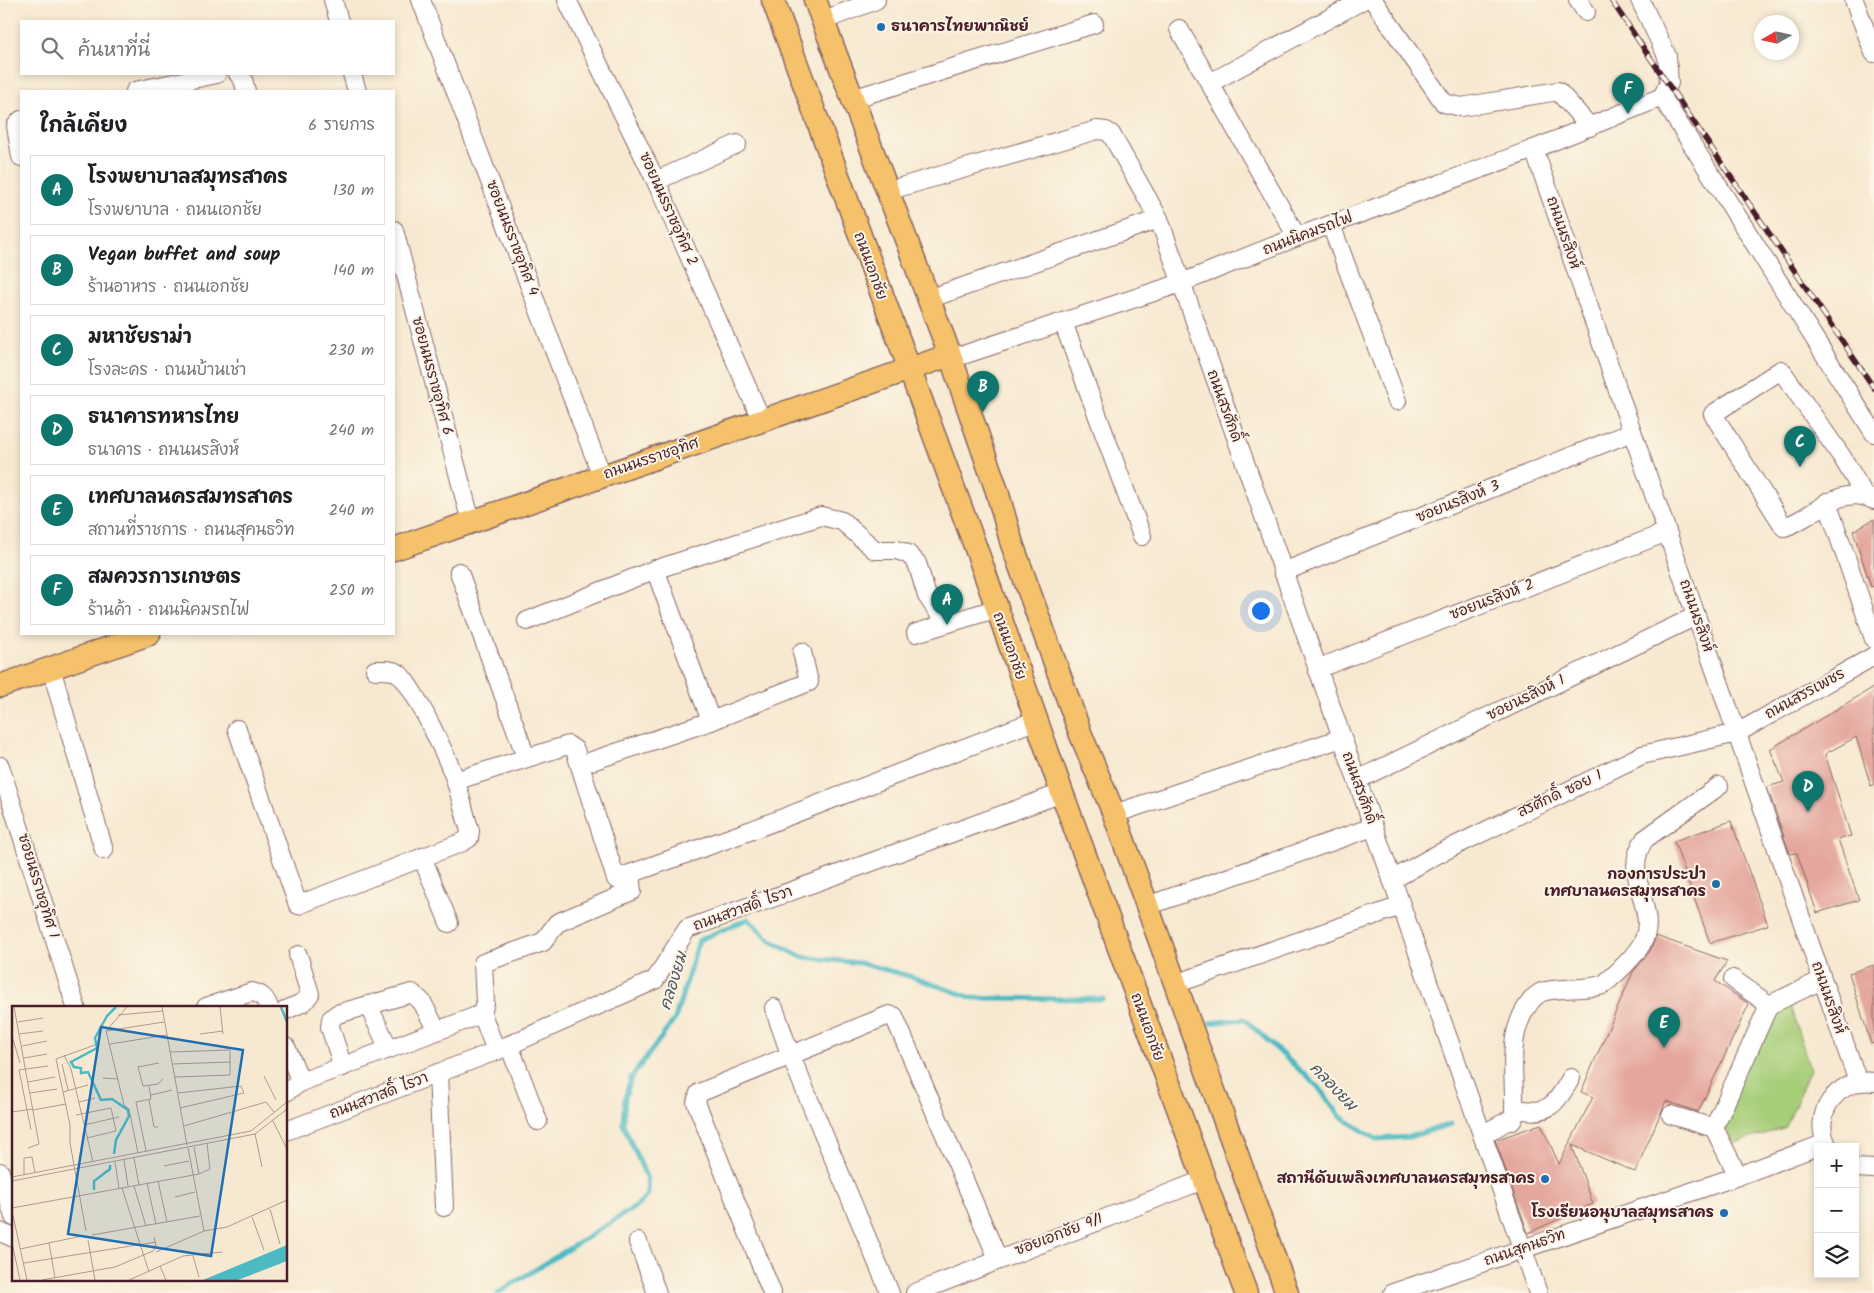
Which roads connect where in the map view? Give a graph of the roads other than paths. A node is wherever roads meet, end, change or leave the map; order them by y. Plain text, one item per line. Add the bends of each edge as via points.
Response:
1 (333, 0) edge
2 (421, 0) edge
3 (568, 0) edge
4 (773, 0) edge
5 (876, 0) edge
6 (1363, 0) edge
7 (1373, 0) edge
8 (1640, 0) edge
9 (1854, 0) edge
10 (819, 10) edge
11 (339, 20) edge
12 (1094, 24) dead end
13 (1179, 29) dead end
14 (1874, 53) edge
15 (212, 75) edge
16 (239, 75) edge
17 (352, 75) edge
18 (1210, 83) junction
19 (140, 90) edge
20 (246, 90) edge
21 (357, 90) edge
22 (1662, 97) junction
23 (852, 99) junction
24 (20, 121) edge
25 (1590, 127) junction
26 (737, 144) dead end
27 (1534, 149) junction
28 (20, 151) edge
29 (656, 180) junction
30 (887, 191) junction
31 (1159, 219) junction
32 (1331, 225) junction
33 (395, 234) edge
34 (1297, 237) junction
35 (1180, 283) junction
36 (928, 299) junction
37 (1063, 322) junction
38 (950, 355) junction
39 (908, 370) junction
40 (1397, 401) dead end
41 (762, 421) junction
42 (1632, 432) junction
43 (1874, 433) edge
44 (602, 476) junction
45 (1870, 498) edge
46 (1827, 502) junction
47 (471, 522) junction
48 (1667, 532) junction
49 (1142, 536) dead end
50 (395, 549) edge
51 (655, 569) junction
52 (459, 572) dead end
53 (1283, 572) junction
54 (995, 609) junction
55 (1696, 616) junction
56 (528, 620) dead end
57 (946, 623) junction
58 (916, 633) dead end
59 (143, 635) edge
60 (117, 639) edge
61 (1874, 639) edge
62 (802, 652) dead end
63 (1874, 656) edge
64 (51, 668) junction
65 (1317, 669) junction
66 (375, 670) dead end
67 (0, 686) edge
68 (1037, 720) junction
69 (711, 721) junction
70 (237, 729) dead end
71 (1737, 733) junction
72 (1342, 738) junction
73 (526, 758) junction
74 (580, 765) junction
75 (0, 766) edge
76 (455, 780) junction
77 (1357, 780) junction
78 (1719, 786) dead end
79 (1062, 793) junction
80 (1114, 814) junction
81 (1374, 827) junction
82 (104, 850) dead end
83 (422, 857) junction
84 (630, 875) junction
85 (1392, 880) junction
86 (1147, 906) junction
87 (1401, 906) junction
88 (449, 923) dead end
89 (298, 955) dead end
90 (1733, 979) dead end
91 (1822, 980) junction
92 (1175, 984) junction
93 (368, 1005) junction
94 (1769, 1005) junction
95 (76, 1006) edge
96 (209, 1006) edge
97 (269, 1006) edge
98 (774, 1008) dead end
99 (288, 1009) edge
100 (482, 1014) junction
101 (437, 1031) junction
102 (503, 1048) junction
103 (389, 1049) junction
104 (288, 1051) edge
105 (790, 1054) junction
106 (343, 1067) junction
107 (438, 1074) junction
108 (1571, 1078) dead end
109 (302, 1082) junction
110 (1866, 1082) edge
111 (288, 1091) edge
112 (1514, 1108) junction
113 (1671, 1115) dead end
114 (538, 1121) dead end
115 (1714, 1128) junction
116 (288, 1130) edge
117 (1482, 1135) junction
118 (1826, 1143) edge
119 (1814, 1150) edge
120 (1859, 1168) edge
121 (1874, 1169) edge
122 (0, 1172) edge
123 (1738, 1176) junction
124 (1203, 1180) junction
125 (444, 1207) dead end
126 (12, 1211) edge
127 (0, 1232) edge
128 (12, 1237) edge
129 (638, 1242) dead end
130 (1523, 1249) junction
131 (998, 1259) junction
132 (657, 1293) edge
133 (772, 1293) edge
134 (890, 1293) edge
135 (915, 1293) edge
136 (1246, 1293) edge
137 (1287, 1293) edge
138 (1393, 1293) edge
139 (1538, 1293) edge

1 - 11 street
2 - 44 street, ซอยนนรราชอุทิศ 4
3 - 29 street, ซอยนนรราชอุทิศ 2
4 - 39 main road, ถนนเอกชัย
5 - 10 street
6 - 18 street
7 - 25 street via 1444,104 1461,107 1558,90
8 - 22 street via 1667,56 1669,83
9 - 14 street
10 - 23 main road
12 - 23 street
13 - 18 street
15 - 19 street
16 - 20 street via 244,79
17 - 21 street
18 - 34 street
22 - 25 street, ถนนนิคมรถไฟ
22 - 43 street
23 - 30 main road
24 - 28 street via 16,126
25 - 27 street, ถนนนิคมรถไฟ
26 - 29 street
27 - 32 street, ถนนนิคมรถไฟ
27 - 42 street, ถนนนรสิงห์
29 - 41 street, ซอยนนรราชอุทิศ 2
30 - 31 street, ถนนสรศักดิ์ via 1102,130 1111,134
30 - 36 main road
31 - 35 street, ถนนสรศักดิ์
31 - 36 street
32 - 34 street, ถนนนิคมรถไฟ
32 - 40 street
33 - 47 street, ซอยนนรราชอุทิศ 6
34 - 35 street, ถนนนิคมรถไฟ
35 - 37 street, ถนนนิคมรถไฟ
35 - 53 street, ถนนสรศักดิ์
36 - 38 main road
37 - 38 street, ถนนนิคมรถไฟ via 963,355
37 - 49 street
38 - 39 main road, ถนนนรราชอุทิศ
38 - 80 main road via 1012,544 1081,735
39 - 41 main road, ถนนนรราชอุทิศ
39 - 54 main road, ถนนเอกชัย via 978,554
41 - 44 main road, ถนนนรราชอุทิศ
42 - 48 street, ถนนนรสิงห์
42 - 53 street, ซอยนรสิงห์ 3
44 - 47 main road, ถนนนรราชอุทิศ
45 - 46 street
45 - 46 street via 1781,370 1713,414 1784,526
46 - 61 street
47 - 50 main road, ถนนนรราชอุทิศ
48 - 55 street, ถนนนรสิงห์
48 - 65 street, ซอยนรสิงห์ 2
51 - 56 street
51 - 57 street via 821,516 842,521 875,550 897,550 908,554 917,563 927,596
51 - 69 street
52 - 73 street
53 - 65 street, ถนนสรศักดิ์
54 - 57 street
54 - 68 main road, ถนนเอกชัย
55 - 71 street, ถนนนรสิงห์
55 - 77 street, ซอยนรสิงห์ 1
57 - 58 street
59 - 60 main road
60 - 64 main road
62 - 69 street via 809,682
63 - 71 street, ถนนสรรเพชร
64 - 67 main road
64 - 82 street
65 - 72 street, ถนนสรศักดิ์
66 - 76 street via 389,670 405,681
68 - 79 main road, ถนนเอกชัย
68 - 84 street
69 - 74 street
70 - 83 street via 298,905
71 - 85 street, สรศักดิ์ ซอย 1 via 1642,755 1442,852
71 - 91 street, ถนนนรสิงห์
72 - 77 street, ถนนสรศักดิ์
72 - 80 street
73 - 74 street via 568,745 575,750
73 - 76 street
74 - 84 street via 616,879
75 - 95 street, ซอยนรราชอุทิศ 1
76 - 83 street via 470,831 469,838
77 - 81 street, ถนนสรศักดิ์
78 - 112 street via 1645,839 1638,849 1635,863 1646,928 1639,948 1603,985 1543,991 1531,1000 1520,1017 1512,1058
79 - 102 street, ถนนสวาสดิ์ ไรวา via 688,929 655,980
79 - 124 main road, ถนนเอกชัย
80 - 86 main road
81 - 85 street, ถนนสรศักดิ์
81 - 86 street
83 - 88 street
84 - 100 street via 632,891 557,923 543,942 483,963
85 - 87 street, ถนนสรศักดิ์
86 - 92 main road
87 - 92 street
87 - 117 street, ถนนสรศักดิ์
89 - 99 street via 310,994 304,1002
90 - 94 street
91 - 94 street
91 - 110 street, ถนนนรสิงห์
92 - 137 main road
93 - 101 street via 408,993 415,994
93 - 103 street
93 - 106 street via 336,1014 331,1019 330,1027
94 - 115 street
96 - 97 street via 252,992 260,993
98 - 105 street
100 - 101 street
100 - 102 street
101 - 103 street
102 - 107 street, ถนนสวาสดิ์ ไรวา
102 - 114 street
103 - 106 street
104 - 109 street
105 - 131 street via 882,1016 894,1016
105 - 133 street via 696,1096
105 - 134 street
106 - 109 street
107 - 116 street, ถนนสวาสดิ์ ไรวา
107 - 125 street
108 - 112 street via 1554,1106 1529,1112
109 - 111 street
110 - 118 street via 1845,1086 1827,1105 1823,1117
112 - 117 street via 1512,1121
113 - 115 street
115 - 123 street
117 - 130 street, ถนนสรศักดิ์
119 - 123 street, ถนนสุคนธวิท
120 - 121 street
122 - 126 street
123 - 130 street, ถนนสุคนธวิท
124 - 131 street, ซอยเอกชัย 9/1
124 - 136 main road, ถนนเอกชัย
127 - 128 street
129 - 132 street
130 - 138 street, ถนนสุคนธวิท
130 - 139 street, ถนนสรศักดิ์
131 - 135 street, ซอยเอกชัย 9/1

